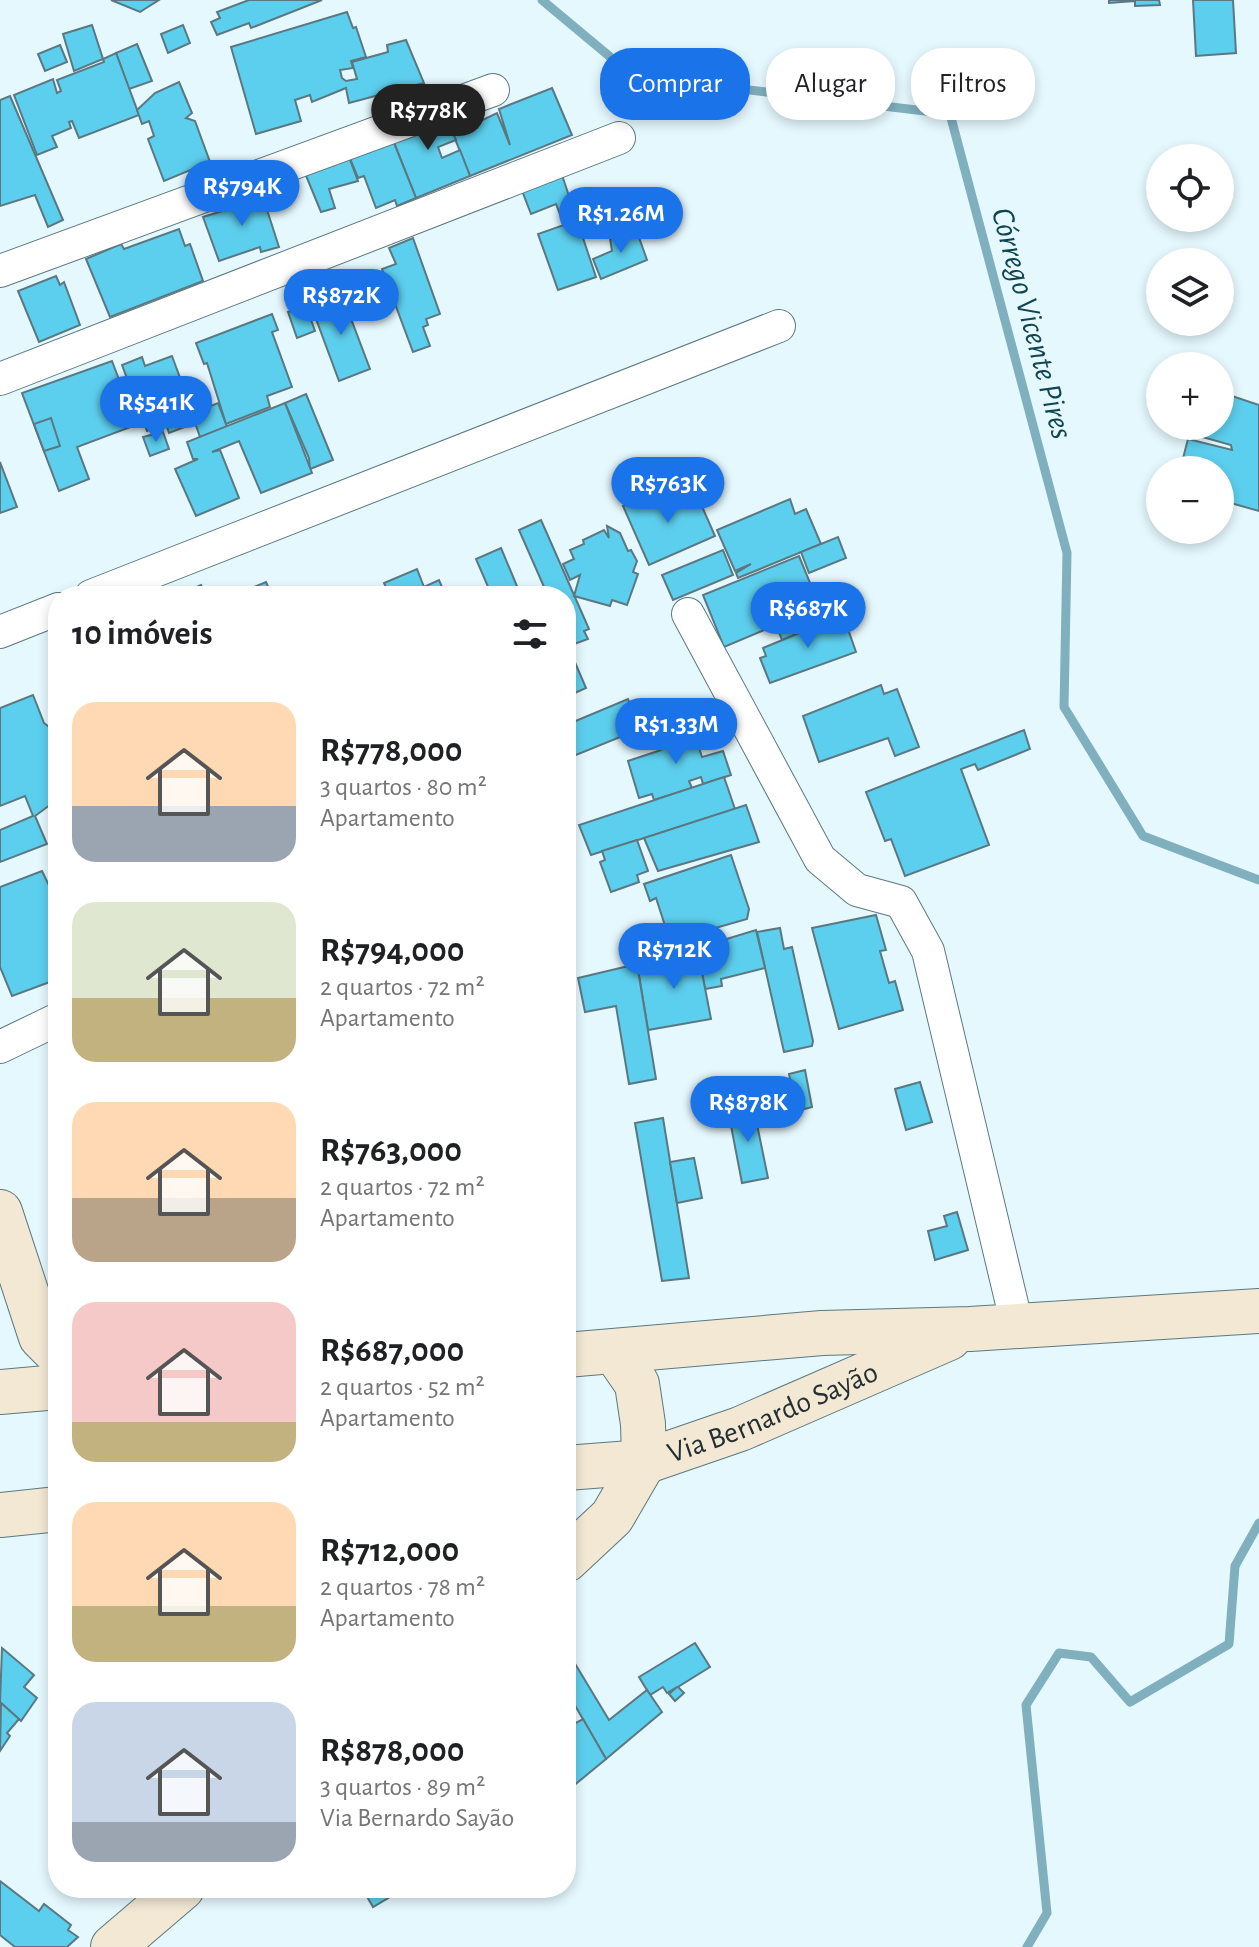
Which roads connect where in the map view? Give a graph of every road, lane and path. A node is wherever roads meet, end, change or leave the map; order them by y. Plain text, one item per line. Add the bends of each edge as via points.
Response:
1 (493, 90) dead end
2 (619, 138) dead end
3 (0, 271) edge
4 (779, 326) dead end
5 (0, 379) edge
6 (116, 586) edge
7 (48, 613) edge
8 (688, 614) dead end
9 (0, 632) edge
10 (48, 1024) edge
11 (0, 1047) edge
12 (0, 1212) edge
13 (1259, 1311) edge
14 (1017, 1325) junction
15 (970, 1329) junction
16 (48, 1340) edge
17 (48, 1349) edge
18 (615, 1352) junction
19 (576, 1354) edge
20 (29, 1390) edge
21 (644, 1462) junction
22 (576, 1467) edge
23 (48, 1510) edge
24 (0, 1515) edge
25 (576, 1551) edge
26 (170, 1898) edge
27 (113, 1947) edge

1 - 3 street
2 - 5 street
4 - 6 street
7 - 9 street
8 - 14 street via 820,859 857,890 901,902 915,921 928,951
10 - 11 street
12 - 16 main road
13 - 14 main road, Via Bernardo Sayão
14 - 15 main road, Via Bernardo Sayão
15 - 18 main road, Via Bernardo Sayão via 822,1333
15 - 21 main road, Via Bernardo Sayão via 740,1429
17 - 20 main road
18 - 19 main road, Via Bernardo Sayão
18 - 21 main road via 637,1384
21 - 22 main road, Via Bernardo Sayão
21 - 25 main road via 612,1517
23 - 24 main road
26 - 27 main road

